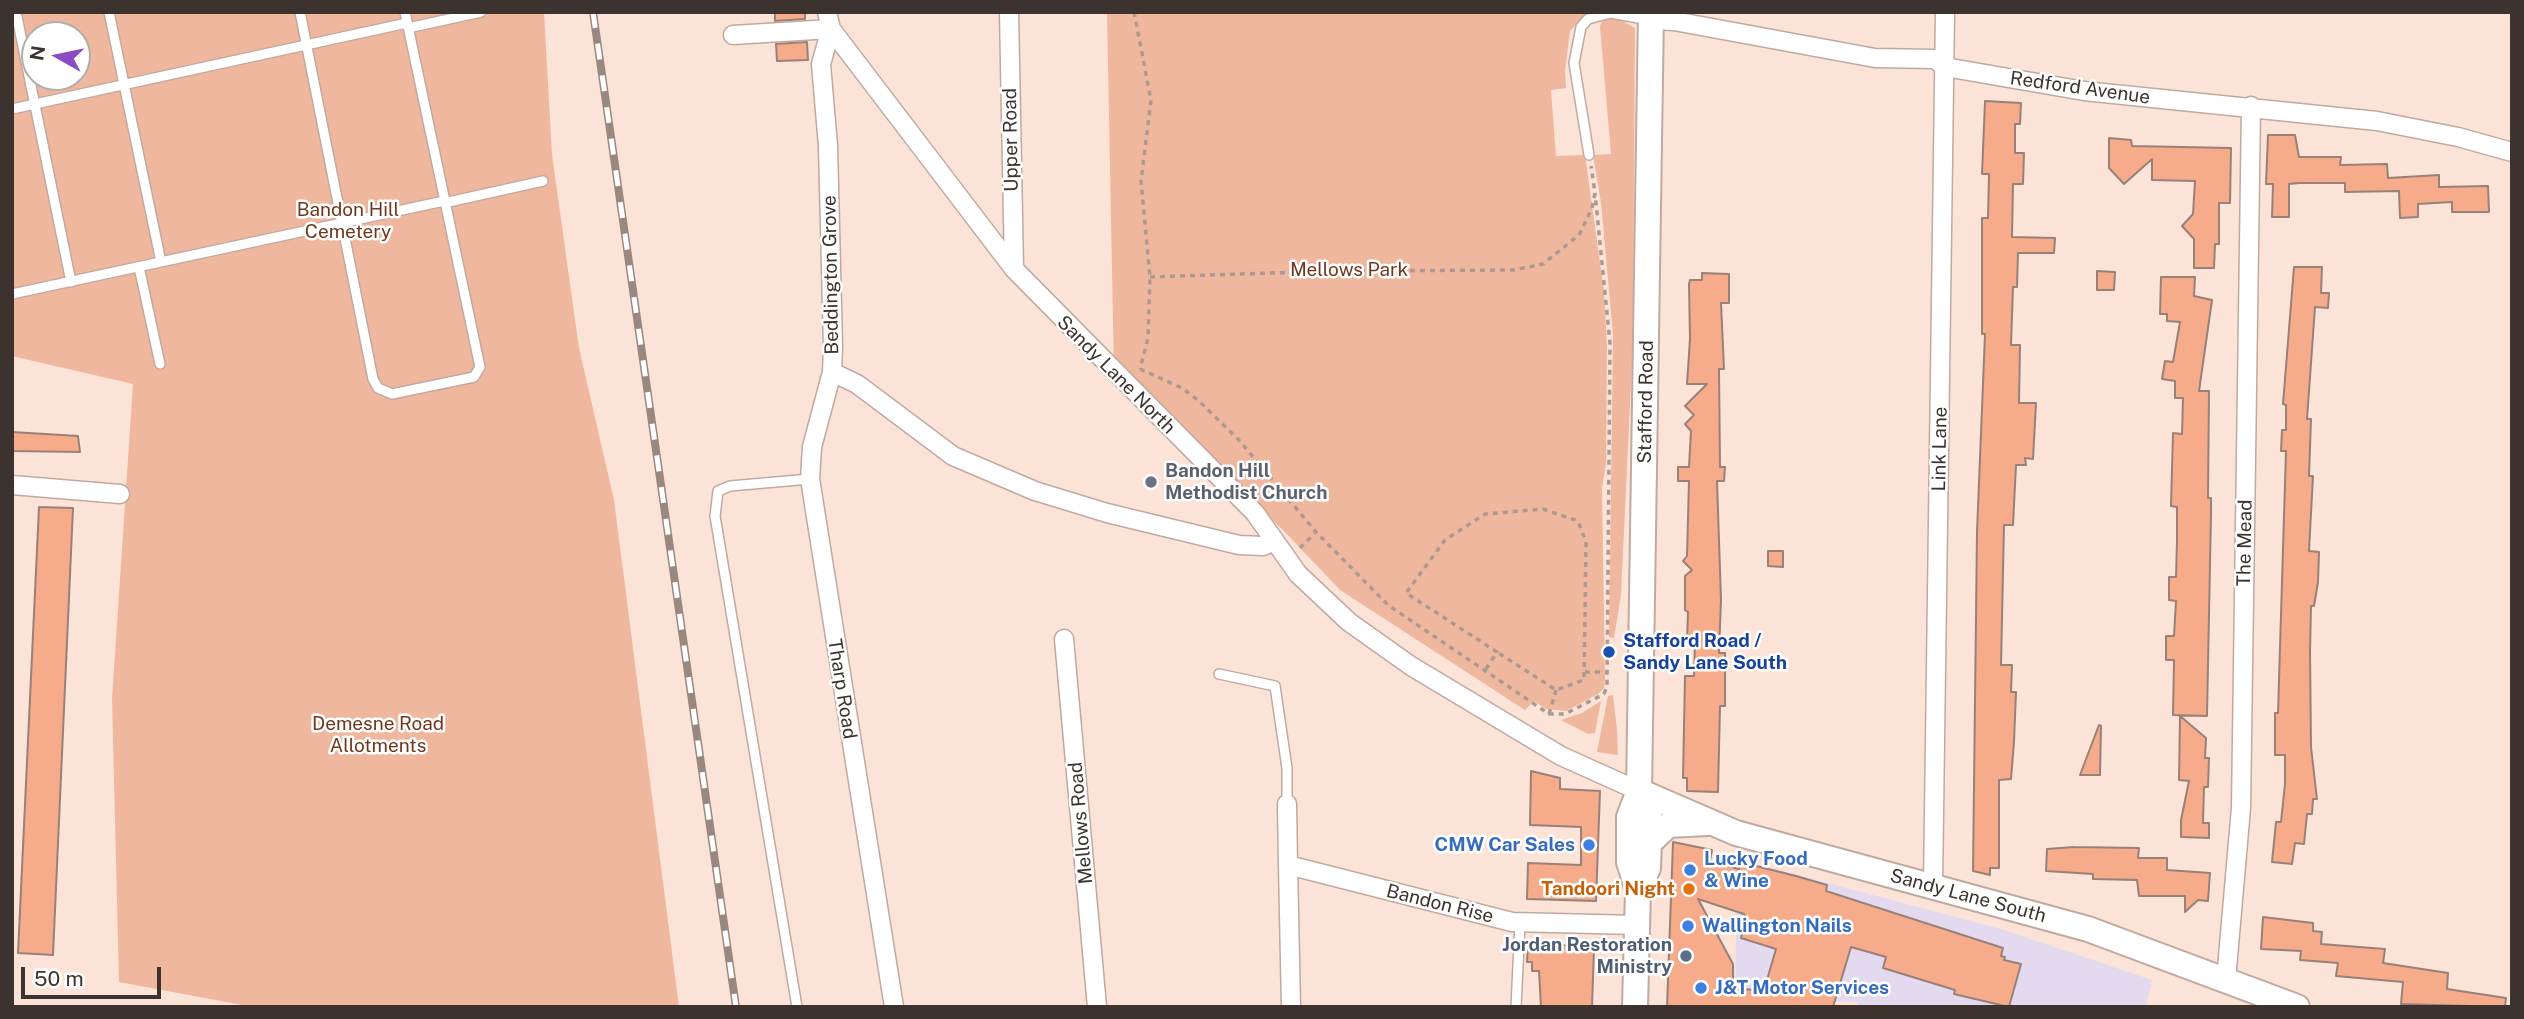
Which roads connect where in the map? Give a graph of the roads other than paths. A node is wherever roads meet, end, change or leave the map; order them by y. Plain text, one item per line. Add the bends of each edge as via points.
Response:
1 (16, 12) edge
2 (109, 12) edge
3 (300, 12) edge
4 (405, 12) edge
5 (481, 12) edge
6 (1009, 12) edge
7 (1945, 12) edge
8 (1651, 16) edge
9 (829, 21) edge
10 (408, 25) junction
11 (733, 35) dead end
12 (307, 45) junction
13 (1945, 67) junction
14 (124, 85) junction
15 (35, 105) junction
16 (2251, 106) junction
17 (12, 110) edge
18 (2512, 152) edge
19 (1590, 155) road end
20 (543, 181) dead end
21 (444, 202) junction
22 (342, 223) junction
23 (161, 262) junction
24 (139, 267) junction
25 (1014, 269) junction
26 (71, 282) junction
27 (12, 294) edge
28 (159, 363) dead end
29 (832, 372) junction
30 (810, 479) junction
31 (12, 485) edge
32 (120, 494) dead end
33 (1275, 541) junction
34 (1064, 639) dead end
35 (1219, 674) dead end
36 (1639, 791) junction
37 (1287, 804) joint
38 (1708, 823) junction
39 (1649, 843) junction
40 (1288, 866) junction
41 (1933, 886) junction
42 (1638, 890) junction
43 (1520, 923) junction
44 (1637, 925) junction
45 (2226, 980) junction
46 (797, 1007) edge
47 (894, 1007) edge
48 (1097, 1007) edge
49 (1291, 1007) edge
50 (1516, 1007) edge
51 (1635, 1007) edge
52 (2297, 1007) edge

1 - 15 lane
2 - 14 lane
3 - 12 lane
4 - 10 lane
5 - 10 lane
6 - 25 street, Upper Road
7 - 13 street, Link Lane
8 - 13 street, Redford Avenue via 1875,58 1935,59
8 - 19 lane via 1611,13 1588,19 1581,27 1574,63
8 - 36 main road, Stafford Road
9 - 11 street
9 - 25 street, Sandy Lane North
9 - 29 street, Beddington Grove via 821,64 828,146
10 - 12 lane
10 - 21 lane
12 - 14 lane
12 - 22 lane
13 - 16 street, Redford Avenue via 2084,91
13 - 41 street, Link Lane
14 - 15 lane
14 - 23 lane
15 - 17 lane
15 - 26 lane
16 - 18 street, Redford Avenue via 2377,121 2458,136
16 - 45 street, The Mead via 2241,808
20 - 21 lane
21 - 22 lane
21 - 22 lane via 478,373 392,394 378,388 373,379
22 - 23 lane
23 - 24 lane
24 - 26 lane
24 - 28 lane
25 - 33 street, Sandy Lane North via 1255,513
26 - 27 lane
29 - 30 street, Tharp Road via 814,439
29 - 33 street, Beddington Grove via 857,384 953,456 1035,491 1239,545 1263,546
30 - 46 lane via 730,486 718,491 715,516
30 - 47 street, Tharp Road
31 - 32 street
33 - 36 street, Sandy Lane North via 1287,562 1376,643 1561,756
34 - 48 street, Mellows Road
35 - 37 lane via 1276,686
36 - 38 main road, Sandy Lane South
36 - 39 main road, Stafford Road via 1649,811
36 - 42 main road, Stafford Road via 1629,817 1629,862
37 - 40 street
38 - 39 main road via 1668,825
38 - 41 main road, Sandy Lane South
39 - 42 main road, Stafford Road via 1648,869
40 - 43 street, Bandon Rise
40 - 49 street
41 - 45 main road, Sandy Lane South via 2088,929
42 - 44 main road, Stafford Road
43 - 44 street, Bandon Rise
43 - 50 lane
44 - 51 main road, Stafford Road
45 - 52 main road, Sandy Lane South

